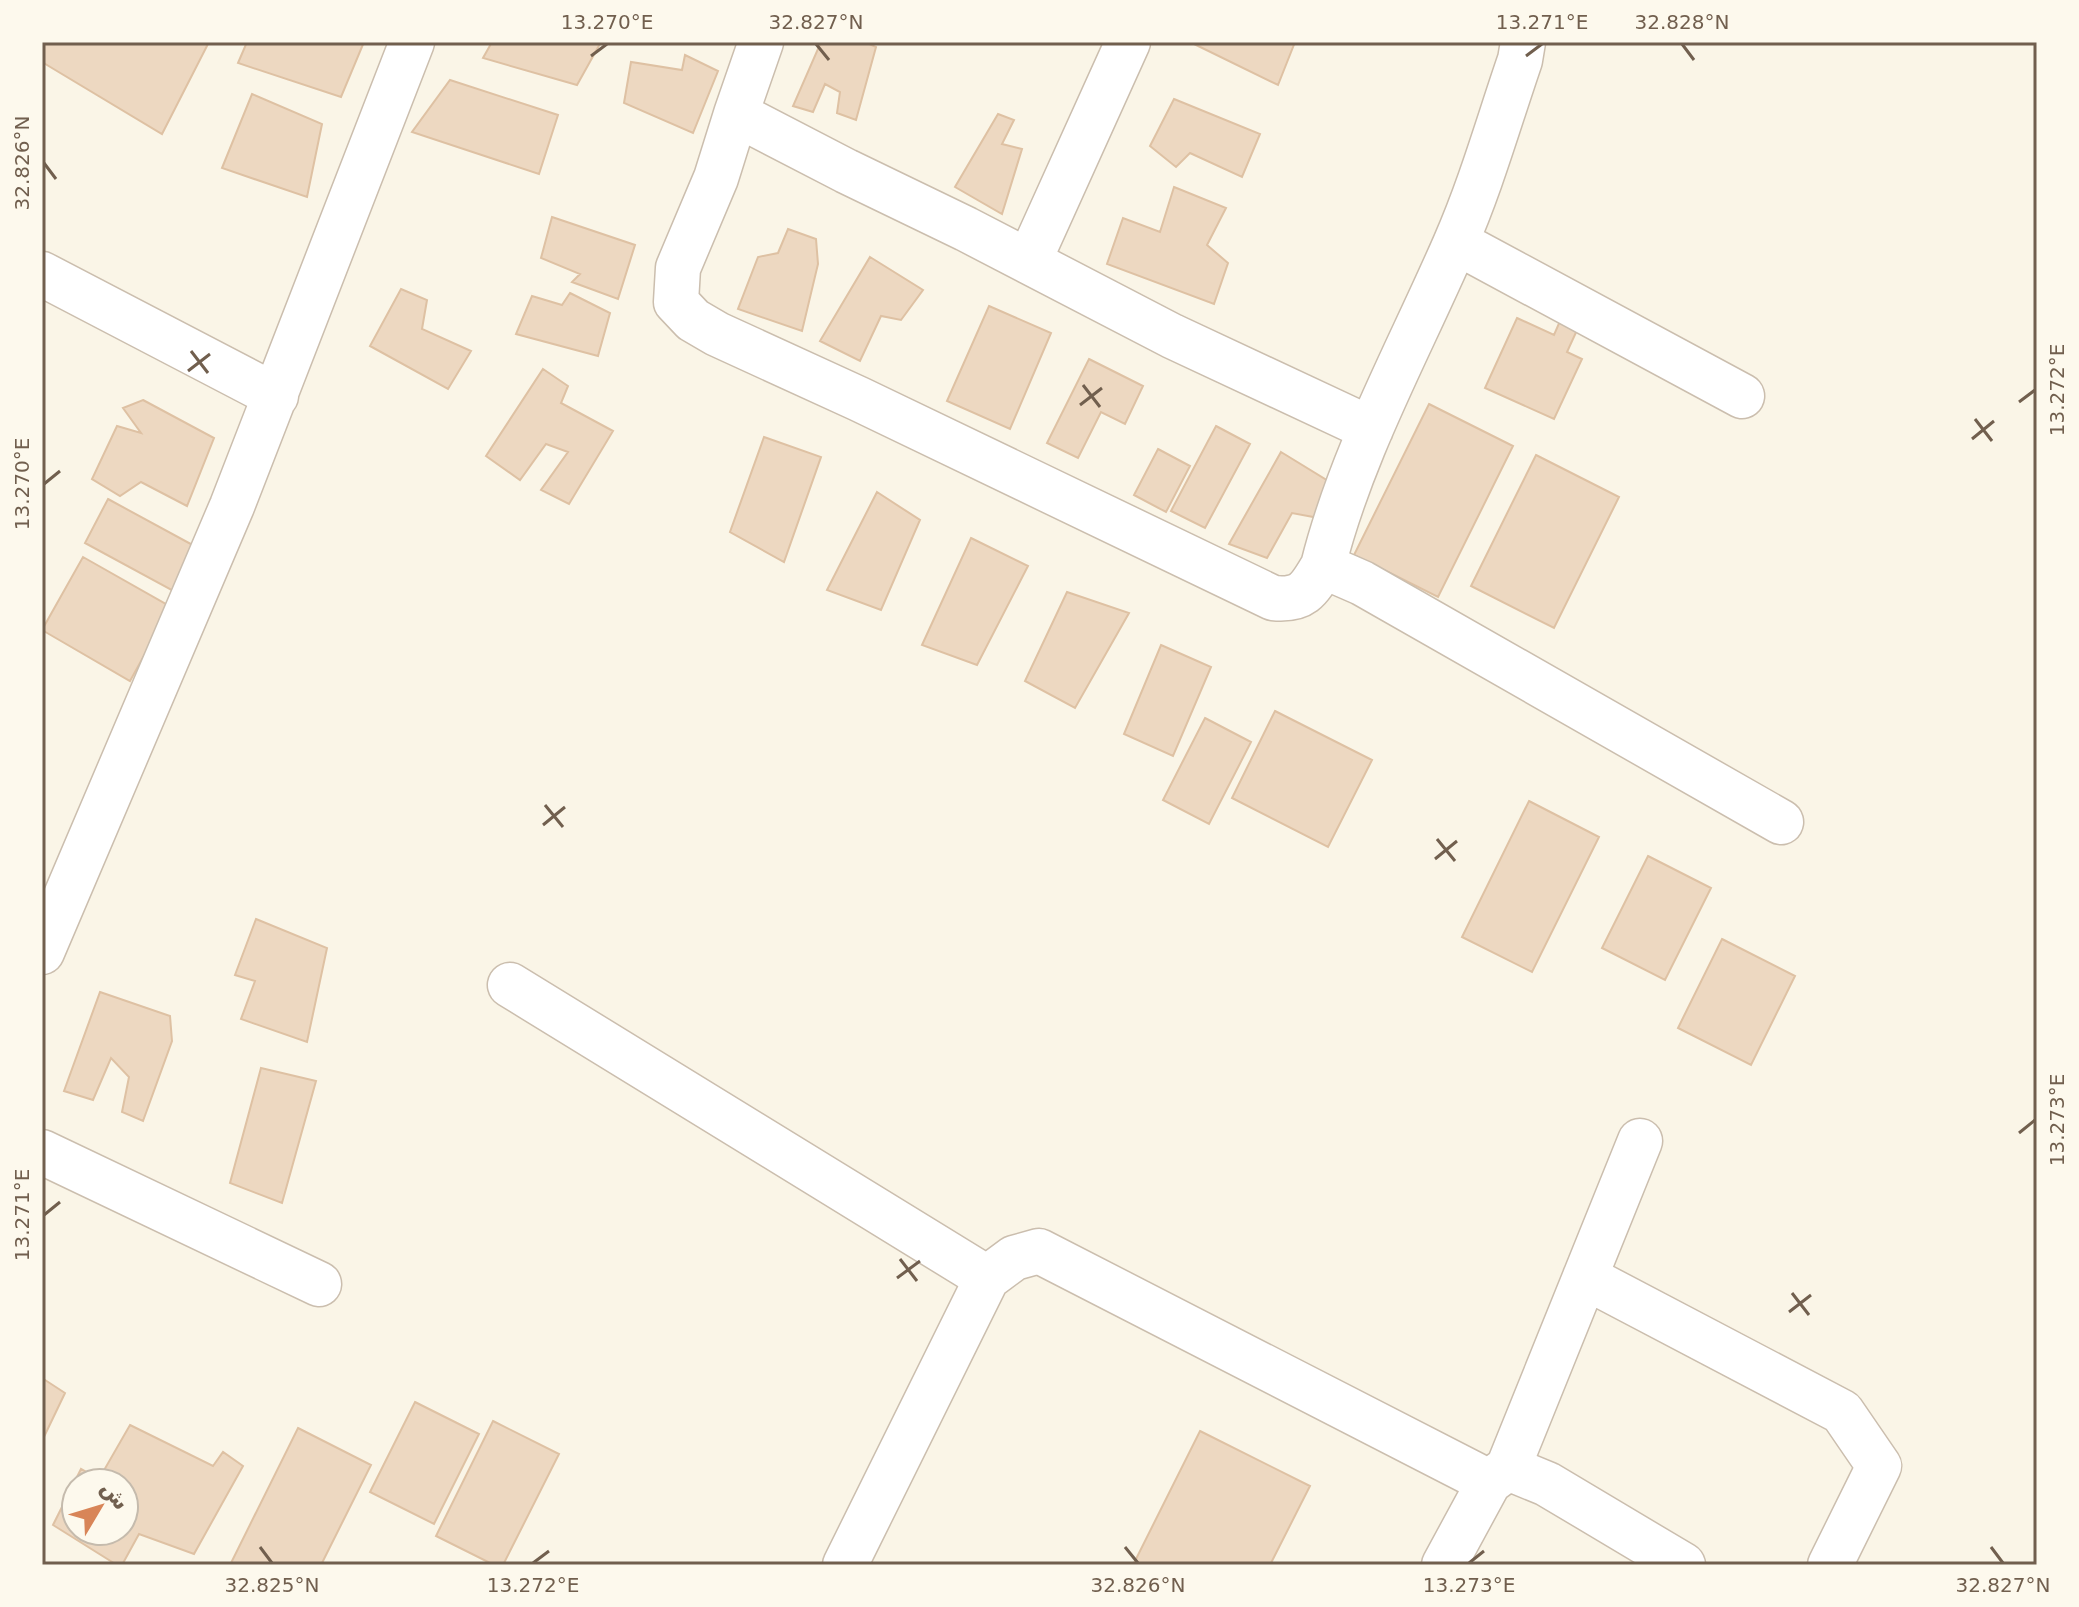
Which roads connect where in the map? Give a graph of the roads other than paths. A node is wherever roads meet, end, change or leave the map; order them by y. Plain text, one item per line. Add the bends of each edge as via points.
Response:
1 (412, 42) edge
2 (761, 42) edge
3 (1128, 42) edge
4 (1523, 42) edge
5 (736, 114) junction
6 (1456, 242) junction
7 (1029, 261) junction
8 (42, 274) edge
9 (276, 396) junction
10 (1742, 396) dead end
11 (1371, 429) junction
12 (1323, 566) junction
13 (1781, 822) dead end
14 (42, 952) edge
15 (510, 985) dead end
16 (1640, 1141) dead end
17 (42, 1152) edge
18 (1585, 1277) junction
19 (987, 1278) junction
20 (319, 1284) dead end
21 (1499, 1475) junction
22 (845, 1565) edge
23 (1444, 1565) edge
24 (1683, 1565) edge
25 (1830, 1565) edge

1 - 9 street
2 - 5 street
3 - 7 street
4 - 6 street
5 - 7 street
5 - 12 street via 678,268 676,302 693,320 1273,598 1289,600 1309,590
6 - 10 street
6 - 11 street
7 - 11 street via 1172,336
8 - 9 street
9 - 14 street
11 - 12 street
12 - 13 street via 1362,583
15 - 19 street
16 - 18 street
17 - 20 street
18 - 21 street
18 - 25 street via 1842,1412 1879,1466
19 - 21 street via 1014,1258 1039,1251
19 - 22 street
21 - 23 street
21 - 24 street via 1547,1484

